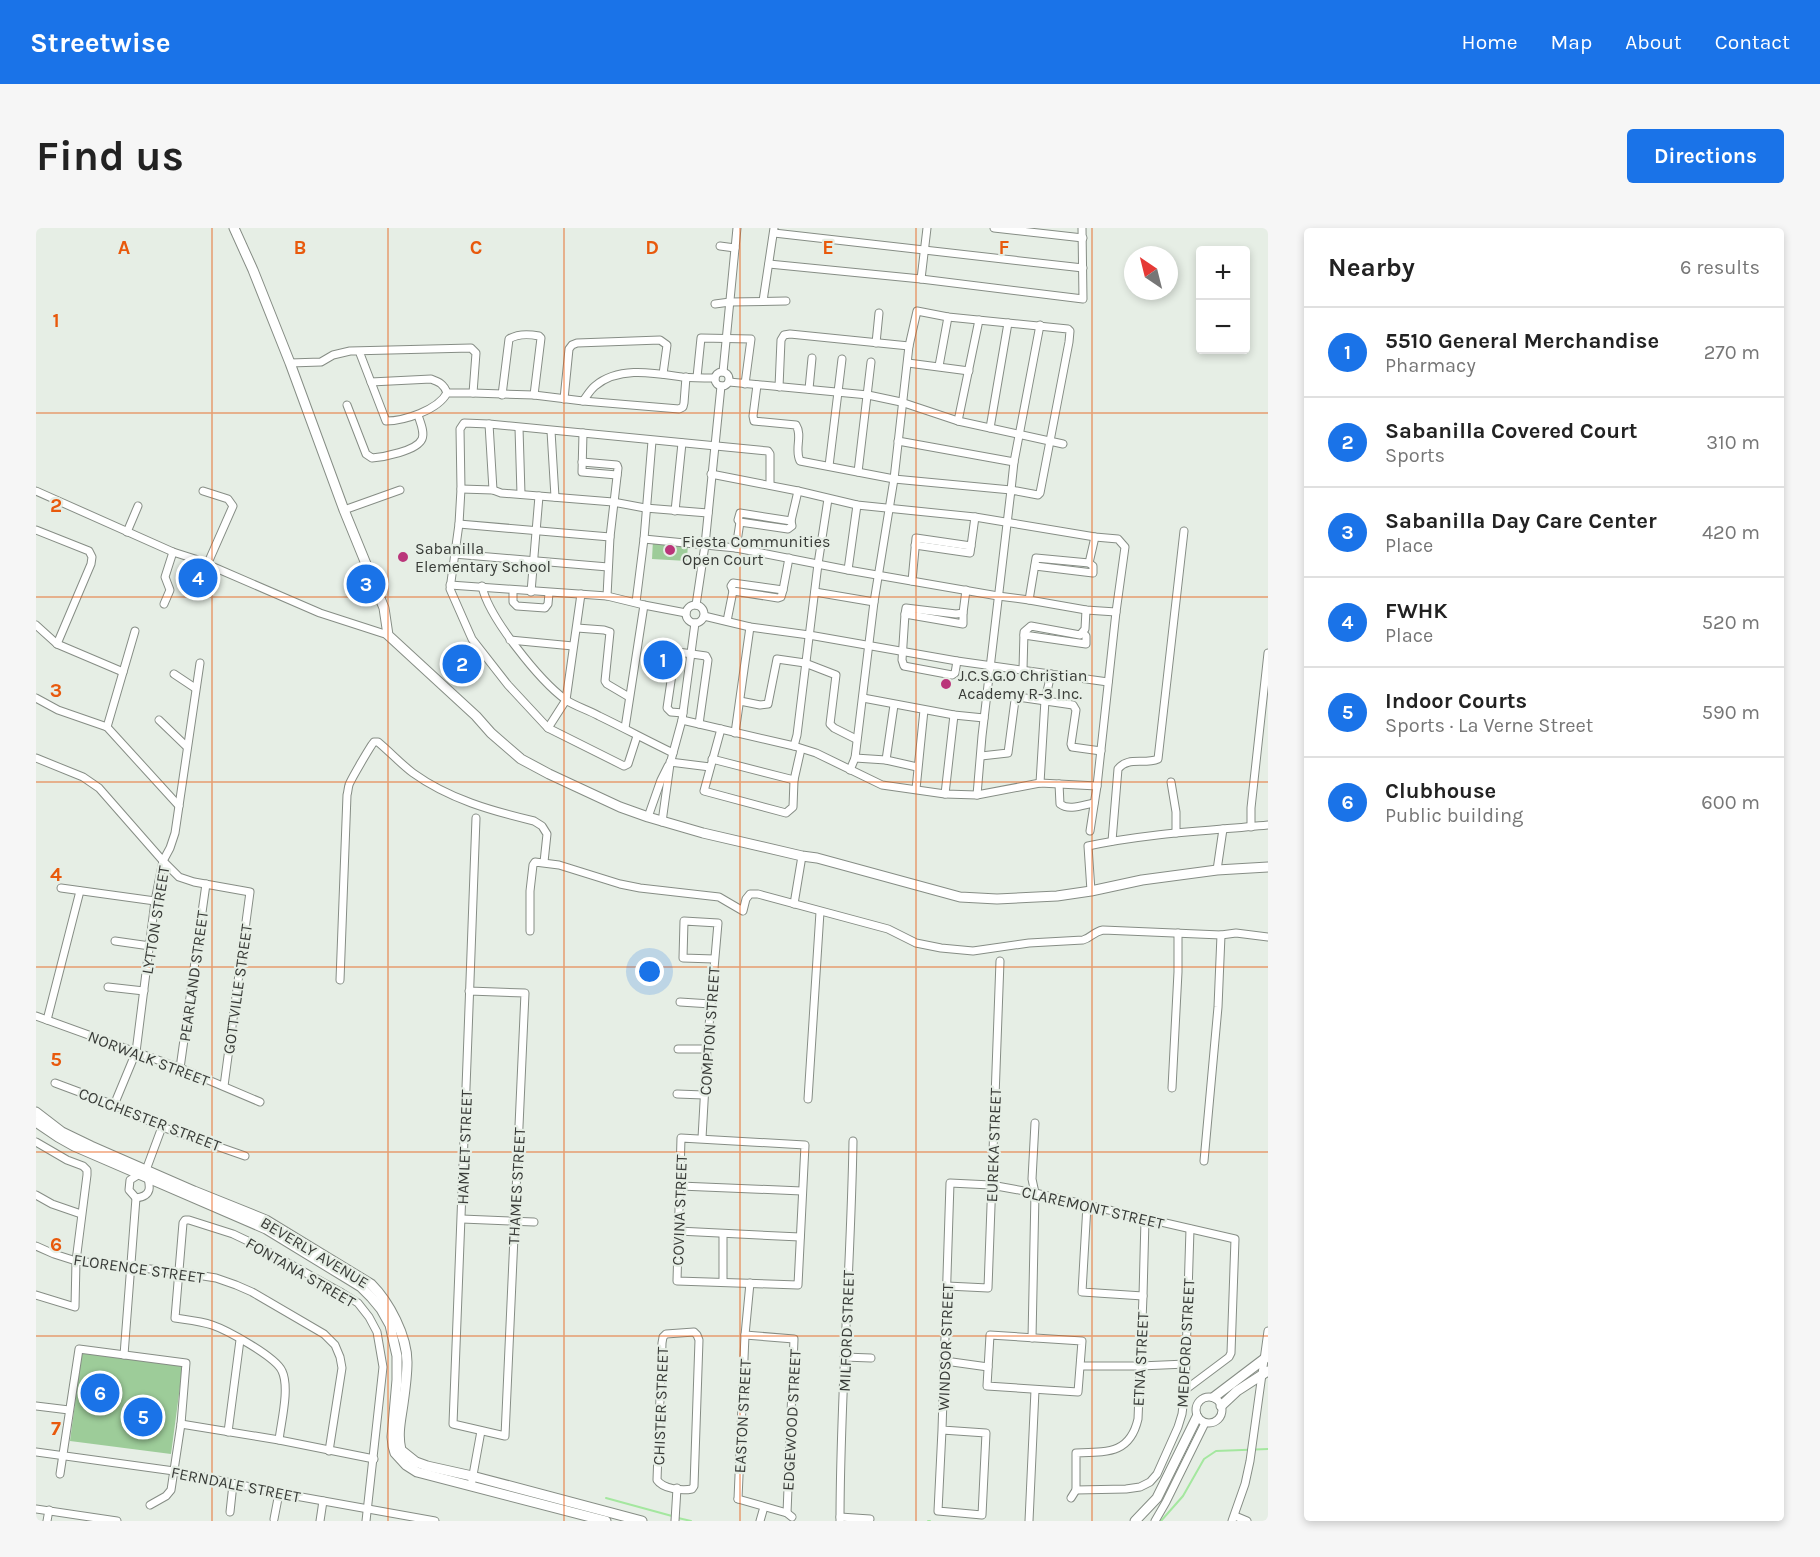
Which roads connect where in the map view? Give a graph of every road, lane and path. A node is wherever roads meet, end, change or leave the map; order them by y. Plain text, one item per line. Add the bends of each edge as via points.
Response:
1 (234, 228) edge
2 (737, 228) edge
3 (927, 228) edge
4 (994, 228) edge
5 (1082, 228) edge
6 (774, 231) edge
7 (1083, 238) junction
8 (720, 246) dead end
9 (735, 248) junction
10 (925, 250) junction
11 (769, 264) junction
12 (1083, 268) junction
13 (921, 279) junction
14 (763, 301) junction
15 (786, 301) dead end
16 (730, 302) junction
17 (715, 304) dead end
18 (879, 313) dead end
19 (948, 317) junction
20 (979, 320) junction
21 (1008, 323) junction
22 (1040, 325) junction
23 (726, 339) junction
24 (876, 343) junction
25 (909, 346) junction
26 (359, 351) junction
27 (812, 358) dead end
28 (842, 359) dead end
29 (871, 362) dead end
30 (290, 363) junction
31 (908, 363) junction
32 (939, 366) junction
33 (969, 371) junction
34 (723, 372) junction
35 (663, 374) junction
36 (686, 377) junction
37 (697, 377) junction
38 (715, 378) junction
39 (371, 382) junction
40 (729, 382) junction
41 (745, 384) junction
42 (757, 385) junction
43 (722, 386) junction
44 (779, 387) junction
45 (809, 389) junction
46 (837, 392) junction
47 (447, 393) junction
48 (473, 393) junction
49 (502, 395) junction
50 (534, 395) junction
51 (868, 395) junction
52 (564, 399) junction
53 (583, 401) junction
54 (902, 402) junction
55 (346, 405) dead end
56 (418, 415) junction
57 (958, 421) junction
58 (489, 424) junction
59 (519, 428) junction
60 (990, 428) junction
61 (551, 431) junction
62 (583, 433) junction
63 (1019, 434) junction
64 (652, 441) junction
65 (898, 441) junction
66 (1049, 442) junction
67 (682, 443) junction
68 (1063, 444) dead end
69 (714, 445) junction
70 (582, 462) junction
71 (1014, 462) junction
72 (829, 466) junction
73 (858, 472) junction
74 (711, 474) junction
75 (617, 475) junction
76 (894, 479) junction
77 (770, 485) junction
78 (461, 489) junction
79 (400, 490) dead end
80 (493, 490) junction
81 (1011, 490) junction
82 (36, 491) edge
83 (203, 491) dead end
84 (798, 491) junction
85 (521, 494) junction
86 (539, 496) junction
87 (555, 497) junction
88 (828, 499) junction
89 (613, 502) junction
90 (857, 505) junction
91 (138, 506) dead end
92 (645, 508) junction
93 (888, 509) junction
94 (344, 510) junction
95 (675, 511) junction
96 (708, 513) junction
97 (975, 517) junction
98 (1006, 522) junction
99 (459, 524) junction
100 (36, 530) edge
101 (536, 530) junction
102 (1184, 531) dead end
103 (127, 532) junction
104 (610, 537) junction
105 (1095, 537) junction
106 (644, 539) junction
107 (705, 545) junction
108 (736, 548) junction
109 (173, 552) junction
110 (454, 554) junction
111 (789, 558) junction
112 (534, 560) junction
113 (818, 564) junction
114 (207, 565) junction
115 (608, 567) junction
116 (848, 570) junction
117 (879, 576) junction
118 (912, 581) junction
119 (450, 585) junction
120 (482, 586) junction
121 (513, 590) junction
122 (966, 590) junction
123 (531, 592) junction
124 (815, 592) junction
125 (549, 593) junction
126 (581, 594) junction
127 (607, 596) junction
128 (998, 596) junction
129 (1029, 600) junction
130 (636, 602) junction
131 (874, 602) junction
132 (164, 604) dead end
133 (644, 605) junction
134 (696, 605) junction
135 (1086, 610) junction
136 (1116, 612) junction
137 (686, 613) junction
138 (704, 616) junction
139 (727, 621) junction
140 (695, 623) junction
141 (36, 625) edge
142 (750, 627) junction
143 (577, 628) junction
144 (135, 631) dead end
145 (388, 634) junction
146 (809, 635) junction
147 (510, 640) junction
148 (57, 644) junction
149 (869, 645) junction
150 (573, 646) junction
151 (903, 652) junction
152 (1268, 652) edge
153 (691, 654) junction
154 (957, 661) junction
155 (200, 663) dead end
156 (805, 663) junction
157 (991, 665) junction
158 (1023, 669) junction
159 (123, 672) junction
160 (174, 674) dead end
161 (1051, 674) junction
162 (1108, 682) junction
163 (195, 688) junction
164 (629, 697) junction
165 (36, 698) edge
166 (863, 698) junction
167 (566, 700) junction
168 (1045, 700) junction
169 (740, 701) junction
170 (894, 705) junction
171 (924, 710) junction
172 (954, 715) junction
173 (682, 716) junction
174 (984, 718) junction
175 (159, 720) dead end
176 (699, 724) junction
177 (107, 728) junction
178 (548, 728) junction
179 (625, 728) junction
180 (721, 729) junction
181 (735, 733) junction
182 (637, 736) junction
183 (856, 739) junction
184 (187, 747) junction
185 (797, 748) junction
186 (1101, 751) junction
187 (673, 753) junction
188 (981, 756) junction
189 (36, 758) edge
190 (855, 758) junction
191 (886, 760) junction
192 (670, 763) junction
193 (711, 763) junction
194 (917, 767) junction
195 (850, 770) junction
196 (794, 780) junction
197 (1171, 782) dead end
198 (1040, 783) junction
199 (1059, 784) junction
200 (1097, 786) junction
201 (915, 789) junction
202 (945, 794) junction
203 (977, 795) junction
204 (1094, 803) junction
205 (179, 806) junction
206 (648, 817) junction
207 (476, 818) dead end
208 (663, 822) junction
209 (1268, 825) edge
210 (1251, 826) junction
211 (1222, 829) junction
212 (1090, 831) dead end
213 (1176, 832) junction
214 (1112, 841) junction
215 (802, 856) junction
216 (163, 861) junction
217 (544, 862) junction
218 (1268, 867) edge
219 (1217, 870) junction
220 (206, 884) junction
221 (62, 888) dead end
222 (80, 891) junction
223 (1091, 891) junction
224 (154, 901) junction
225 (794, 904) junction
226 (819, 912) junction
227 (530, 931) dead end
228 (1178, 933) junction
229 (1221, 934) junction
230 (1268, 937) edge
231 (115, 941) dead end
232 (150, 946) junction
233 (714, 959) junction
234 (1000, 961) dead end
235 (340, 980) dead end
236 (108, 987) dead end
237 (144, 991) junction
238 (469, 991) junction
239 (680, 1002) dead end
240 (711, 1004) junction
241 (36, 1016) edge
242 (47, 1020) junction
243 (678, 1049) dead end
244 (707, 1049) junction
245 (136, 1052) junction
246 (180, 1068) junction
247 (55, 1083) dead end
248 (224, 1086) junction
249 (1172, 1088) dead end
250 (677, 1094) dead end
251 (704, 1095) junction
252 (808, 1099) dead end
253 (260, 1102) dead end
254 (114, 1105) junction
255 (36, 1112) edge
256 (36, 1122) edge
257 (1035, 1123) dead end
258 (162, 1127) junction
259 (702, 1138) junction
260 (853, 1141) dead end
261 (36, 1142) edge
262 (245, 1156) dead end
263 (1204, 1161) dead end
264 (144, 1174) junction
265 (950, 1183) joint
266 (991, 1185) junction
267 (680, 1186) junction
268 (802, 1191) junction
269 (1035, 1193) junction
270 (36, 1196) edge
271 (136, 1198) junction
272 (1087, 1204) junction
273 (81, 1214) junction
274 (462, 1219) junction
275 (1145, 1219) junction
276 (514, 1221) junction
277 (534, 1222) dead end
278 (1190, 1230) junction
279 (678, 1231) junction
280 (723, 1234) junction
281 (800, 1238) junction
282 (36, 1246) edge
283 (76, 1261) junction
284 (131, 1266) junction
285 (178, 1272) junction
286 (723, 1282) junction
287 (750, 1283) junction
288 (947, 1286) junction
289 (36, 1295) edge
290 (1143, 1296) junction
291 (1268, 1331) edge
292 (745, 1335) junction
293 (1032, 1338) junction
294 (240, 1340) junction
295 (124, 1355) junction
296 (844, 1357) junction
297 (1266, 1357) edge
298 (871, 1358) dead end
299 (945, 1361) junction
300 (1186, 1364) junction
301 (1081, 1366) junction
302 (1140, 1366) junction
303 (987, 1367) junction
304 (1264, 1373) edge
305 (1035, 1390) junction
306 (1185, 1390) junction
307 (1214, 1397) junction
308 (36, 1406) edge
309 (1221, 1406) junction
310 (69, 1410) junction
311 (1201, 1420) junction
312 (181, 1424) junction
313 (942, 1430) junction
314 (482, 1431) junction
315 (228, 1432) junction
316 (505, 1436) joint
317 (279, 1440) junction
318 (329, 1451) junction
319 (36, 1452) edge
320 (64, 1456) junction
321 (374, 1458) junction
322 (174, 1471) junction
323 (60, 1474) dead end
324 (472, 1481) junction
325 (233, 1484) junction
326 (677, 1488) junction
327 (1076, 1490) junction
328 (279, 1493) junction
329 (1071, 1498) dead end
330 (323, 1501) junction
331 (150, 1505) dead end
332 (764, 1507) junction
333 (36, 1509) edge
334 (368, 1509) junction
335 (49, 1510) junction
336 (230, 1512) dead end
337 (789, 1515) joint
338 (595, 1516) edge
339 (609, 1518) edge
340 (274, 1519) dead end
341 (840, 1519) edge
342 (870, 1519) dead end
343 (1234, 1519) edge
344 (47, 1521) edge
345 (117, 1521) edge
346 (320, 1521) edge
347 (366, 1521) edge
348 (435, 1521) edge
349 (642, 1521) edge
350 (675, 1521) edge
351 (760, 1521) edge
352 (1029, 1521) edge
353 (1135, 1521) edge
354 (1155, 1521) edge
355 (1246, 1521) edge

1 - 30 street
2 - 9 street
3 - 10 street
4 - 7 street
5 - 7 street
6 - 10 street
6 - 11 street
7 - 12 street
8 - 9 street
9 - 16 street
10 - 12 street
10 - 13 street
11 - 13 street
11 - 14 street
12 - 13 street via 1083,299
14 - 15 street
14 - 16 street
16 - 17 street
16 - 23 street
18 - 24 street
19 - 20 street
19 - 25 street via 917,311
19 - 32 street
20 - 21 street
20 - 33 street
21 - 22 street
21 - 60 street
22 - 63 street
22 - 66 street via 1070,331
23 - 34 street
23 - 37 street via 698,338
23 - 41 street via 751,339
24 - 25 street
24 - 44 street via 784,335
25 - 31 street
26 - 30 street via 333,355 321,362
26 - 39 street
26 - 48 street via 471,348 476,353
27 - 45 street
28 - 46 street
29 - 51 street
30 - 94 street
31 - 32 street
31 - 54 street
32 - 33 street
33 - 57 street
34 - 38 street
34 - 40 street via 729,376
35 - 36 street
35 - 52 street via 667,345 660,340 577,343 569,349
35 - 53 street via 637,372 614,376 593,387
36 - 37 street
36 - 53 street via 684,403 679,409
37 - 38 street
38 - 43 street
39 - 47 street via 431,379 444,386
39 - 56 street via 386,420
40 - 41 street
40 - 43 street
41 - 42 street
42 - 44 street
42 - 72 street via 754,421 796,425 800,461
43 - 69 street
44 - 45 street
45 - 46 street
46 - 51 street
46 - 72 street
47 - 48 street
47 - 56 street
48 - 49 street
49 - 50 street
49 - 50 street via 509,339 533,335 541,339
50 - 52 street
51 - 54 street
51 - 73 street
52 - 53 street
54 - 57 street
54 - 65 street
55 - 56 street via 366,454 372,458 414,448 423,437
57 - 60 street
58 - 59 street
58 - 78 street via 464,423 460,429
58 - 80 street
59 - 61 street
59 - 85 street
60 - 63 street
61 - 62 street
61 - 87 street
62 - 64 street
62 - 70 street
63 - 66 street
63 - 71 street
64 - 67 street
64 - 92 street
65 - 71 street
65 - 76 street
66 - 68 street
66 - 81 street via 1038,495
67 - 69 street
67 - 95 street
69 - 74 street
69 - 77 street via 768,451
70 - 75 street via 617,465
70 - 75 street via 582,472
71 - 81 street
72 - 73 street
73 - 76 street
74 - 77 street
74 - 96 street
75 - 89 street
76 - 81 street
76 - 93 street
77 - 84 street
78 - 80 street
78 - 99 street
79 - 94 street
80 - 85 street
81 - 98 street
82 - 103 street
83 - 114 street via 228,499 233,506
84 - 88 street
84 - 108 street via 791,521 742,513 738,516
85 - 86 street
86 - 87 street
86 - 101 street
87 - 89 street
88 - 90 street
88 - 113 street
89 - 92 street
89 - 104 street
90 - 93 street
90 - 116 street
91 - 103 street
92 - 95 street
92 - 106 street
93 - 97 street
93 - 117 street
94 - 145 street via 384,608
95 - 96 street
96 - 107 street
97 - 98 street
97 - 118 street via 970,553 916,538
98 - 105 street
98 - 128 street
99 - 101 street
99 - 110 street
100 - 148 street via 89,552 92,557
101 - 104 street
101 - 112 street
102 - 214 street via 1158,759 1127,761 1118,769
103 - 109 street
104 - 115 street
105 - 129 street via 1089,563 1036,558
105 - 136 street via 1118,539 1125,546
106 - 107 street
106 - 130 street
107 - 108 street
107 - 134 street
108 - 111 street
109 - 114 street
109 - 132 street via 165,577 170,590
110 - 112 street
110 - 119 street
111 - 113 street
111 - 139 street via 782,595 778,598 733,591
112 - 115 street
112 - 123 street
113 - 116 street
113 - 124 street
114 - 145 street via 320,613
115 - 127 street
116 - 117 street
117 - 118 street
117 - 131 street
118 - 122 street
119 - 120 street
119 - 178 street via 472,639
120 - 121 street
120 - 147 street
121 - 123 street
121 - 125 street via 517,606 545,608
122 - 128 street
122 - 151 street via 963,613 906,608
123 - 125 street
124 - 131 street
124 - 146 street
125 - 126 street
126 - 127 street
126 - 143 street
127 - 130 street
128 - 129 street
128 - 157 street
129 - 135 street
130 - 133 street
131 - 149 street
133 - 137 street
133 - 164 street
134 - 137 street
134 - 138 street
135 - 136 street
135 - 158 street via 1080,635 1027,628
136 - 162 street
137 - 140 street via 688,620
138 - 139 street
138 - 140 street
139 - 142 street
140 - 153 street
141 - 148 street
142 - 146 street
142 - 169 street
143 - 150 street
143 - 164 street via 610,632 605,681
144 - 159 street
145 - 206 street via 521,759
146 - 149 street
146 - 156 street
147 - 150 street
147 - 167 street
148 - 159 street
149 - 151 street
149 - 166 street
150 - 167 street
151 - 154 street
151 - 154 street via 904,666 952,675
152 - 210 street
153 - 173 street
153 - 173 street via 675,654 667,708
153 - 176 street via 704,655 708,660
154 - 157 street
155 - 163 street, LYTTON STREET
156 - 169 street via 777,659 768,704
156 - 183 street via 836,675 830,724
156 - 185 street
157 - 158 street
157 - 174 street
158 - 161 street
159 - 177 street
160 - 163 street
161 - 162 street
161 - 168 street
162 - 186 street
163 - 184 street, LYTTON STREET
164 - 179 street
165 - 177 street
166 - 170 street
166 - 183 street
167 - 178 street
167 - 179 street
168 - 186 street via 1073,705 1076,710 1072,747
168 - 188 street via 1016,697 1008,753
168 - 198 street
169 - 181 street
170 - 171 street
170 - 191 street
171 - 172 street
171 - 194 street
172 - 174 street
172 - 202 street
173 - 176 street
173 - 187 street
174 - 188 street
175 - 184 street
176 - 180 street
177 - 205 street
178 - 182 street via 624,766
179 - 182 street
180 - 181 street
180 - 193 street
181 - 185 street
182 - 187 street
183 - 190 street
184 - 205 street, LYTTON STREET
185 - 195 street
185 - 196 street
186 - 200 street
187 - 192 street
188 - 203 street
189 - 216 street via 91,781
190 - 191 street
190 - 195 street
191 - 194 street
192 - 193 street
192 - 206 street
192 - 208 street
193 - 196 street
193 - 196 street via 704,791 786,813 793,807
194 - 201 street
195 - 201 street via 882,785
197 - 213 street
198 - 199 street
198 - 203 street
199 - 200 street
199 - 204 street via 1060,804 1064,807
200 - 204 street
201 - 202 street
202 - 203 street
204 - 212 street
205 - 216 street, LYTTON STREET via 173,841
206 - 208 street
207 - 238 street, HAMLET STREET
208 - 215 street
209 - 210 street
210 - 211 street
211 - 213 street
211 - 219 street
213 - 214 street
214 - 223 street via 1088,846
215 - 223 street via 960,897 997,900
215 - 225 street
216 - 220 street via 186,881
216 - 224 street, LYTTON STREET
217 - 225 street via 640,888 718,897 743,911 750,894
217 - 227 street via 533,865
217 - 235 street via 547,834 542,826 442,790 374,742 352,778 347,795
218 - 219 street
219 - 223 street
220 - 246 street, PEARLAND STREET
220 - 248 street, GOTTVILLE STREET via 250,891
221 - 222 street
222 - 224 street
222 - 242 street
224 - 232 street, LYTTON STREET
225 - 226 street
226 - 228 street via 888,929 916,943 973,951 1083,940 1104,930
226 - 252 street
228 - 229 street
228 - 249 street
229 - 230 street
229 - 263 street
231 - 232 street
232 - 237 street, LYTTON STREET
233 - 233 street, COMPTON STREET via 718,923 684,921 683,958
233 - 240 street, COMPTON STREET
234 - 266 street, EUREKA STREET
236 - 237 street
237 - 245 street, LYTTON STREET
238 - 274 street, HAMLET STREET
238 - 276 street, THAMES STREET via 525,993
239 - 240 street
240 - 244 street, COMPTON STREET
241 - 242 street, NORWALK STREET
242 - 245 street, NORWALK STREET
243 - 244 street
244 - 251 street, COMPTON STREET
245 - 246 street, NORWALK STREET
245 - 254 street, LYTTON STREET
246 - 248 street, NORWALK STREET
247 - 254 street, COLCHESTER STREET
248 - 253 street, NORWALK STREET
250 - 251 street
251 - 259 street, COMPTON STREET
254 - 258 street, COLCHESTER STREET
255 - 264 street, BEVERLY AVENUE via 62,1132
256 - 264 street, BEVERLY AVENUE via 58,1137
257 - 269 street
258 - 262 street, COLCHESTER STREET
258 - 264 street
259 - 267 street, COVINA STREET via 681,1138
259 - 268 street via 805,1145
260 - 296 street, MILFORD STREET
261 - 273 street via 87,1170
264 - 271 street via 150,1183 149,1191
264 - 271 street via 128,1185
264 - 324 street, BEVERLY AVENUE via 266,1229 361,1287 390,1325 397,1356 392,1437 395,1453 417,1472
265 - 266 street, CLAREMONT STREET
265 - 288 street, WINDSOR STREET
266 - 269 street, CLAREMONT STREET
266 - 288 street, EUREKA STREET via 988,1288
267 - 268 street
267 - 279 street, COVINA STREET
268 - 281 street
269 - 272 street, CLAREMONT STREET
269 - 293 street
270 - 273 street
271 - 284 street
272 - 275 street, CLAREMONT STREET
272 - 290 street via 1082,1292
273 - 283 street
274 - 276 street
274 - 314 street, HAMLET STREET via 453,1424
275 - 278 street, CLAREMONT STREET
275 - 290 street, ETNA STREET
276 - 277 street
276 - 316 street, THAMES STREET
278 - 300 street, MEDFORD STREET
278 - 306 street, CLAREMONT STREET via 1235,1239 1232,1353
279 - 280 street
279 - 286 street, COVINA STREET via 677,1281
280 - 281 street
280 - 286 street
281 - 287 street via 798,1285
282 - 283 street, FLORENCE STREET
283 - 284 street, FLORENCE STREET
283 - 289 street via 75,1307
284 - 285 street, FLORENCE STREET
284 - 295 street
285 - 294 street, FONTANA STREET via 175,1318 215,1326
285 - 318 street, FLORENCE STREET via 216,1278 252,1292 324,1334 335,1346 342,1368
285 - 321 street, FONTANA STREET via 183,1223 189,1220 252,1243 358,1304 377,1332 383,1367
286 - 287 street
287 - 292 street, EASTON STREET
288 - 299 street, WINDSOR STREET
290 - 302 street, ETNA STREET
291 - 297 street
292 - 332 street, EASTON STREET via 736,1500
292 - 337 street, EDGEWOOD STREET via 794,1339
293 - 301 street via 1082,1341
293 - 303 street via 990,1335
294 - 315 street
294 - 317 street via 266,1354 282,1370 285,1384
295 - 310 street via 79,1349
295 - 312 street via 186,1363
296 - 298 street
296 - 341 street, MILFORD STREET
297 - 304 street
297 - 307 street
299 - 303 street
299 - 313 street, WINDSOR STREET
300 - 302 street
300 - 306 street, MEDFORD STREET
301 - 302 street
301 - 305 street via 1078,1392
302 - 327 street, ETNA STREET via 1135,1430 1120,1448 1076,1453
303 - 305 street via 987,1386
304 - 309 street
304 - 343 street via 1250,1461
305 - 352 street
306 - 327 street, MEDFORD STREET via 1178,1427 1150,1482 1126,1490
307 - 309 street
307 - 311 street via 1197,1403 1195,1410
308 - 310 street
309 - 311 street via 1219,1418 1213,1423
310 - 320 street
311 - 353 street via 1157,1498
311 - 354 street
312 - 315 street
312 - 322 street
313 - 313 street, WINDSOR STREET via 986,1433 982,1515 938,1511
314 - 316 street, HAMLET STREET
314 - 324 street
315 - 317 street
317 - 318 street
318 - 321 street
319 - 320 street, FERNDALE STREET
320 - 322 street, FERNDALE STREET
320 - 323 street
321 - 334 street
322 - 325 street, FERNDALE STREET
322 - 331 street via 171,1490
324 - 338 street, BEVERLY AVENUE
325 - 328 street, FERNDALE STREET
325 - 336 street
326 - 326 street, CHISTER STREET via 690,1490 694,1486 699,1340 694,1332 666,1334 662,1343 657,1480 663,1486
326 - 350 street, CHISTER STREET
327 - 329 street
328 - 330 street, FERNDALE STREET
328 - 340 street
330 - 334 street, FERNDALE STREET
330 - 346 street
332 - 337 street, EASTON STREET
332 - 351 street
333 - 335 street
334 - 347 street
334 - 348 street, FERNDALE STREET
335 - 344 street
335 - 345 street
338 - 339 street, BEVERLY AVENUE
339 - 349 street, BEVERLY AVENUE
341 - 342 street
343 - 355 street

